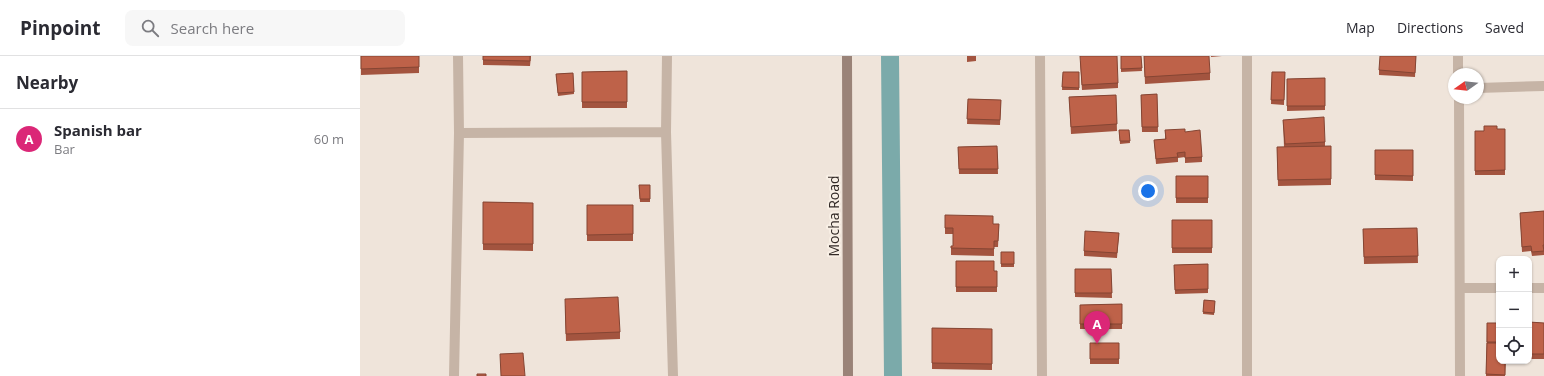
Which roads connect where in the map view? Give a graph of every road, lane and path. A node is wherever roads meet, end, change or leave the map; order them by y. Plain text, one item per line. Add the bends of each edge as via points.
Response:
1 (458, 56) edge
2 (667, 56) edge
3 (847, 56) edge
4 (1040, 56) edge
5 (1247, 56) edge
6 (1458, 56) edge
7 (1458, 68) edge
8 (1544, 86) edge
9 (1484, 88) edge
10 (1459, 104) edge
11 (666, 132) junction
12 (460, 133) junction
13 (1460, 288) junction
14 (1496, 288) edge
15 (1532, 288) edge
16 (1544, 288) edge
17 (454, 376) edge
18 (673, 376) edge
19 (848, 376) edge
20 (1042, 376) edge
21 (1246, 376) edge
22 (1460, 376) edge

1 - 12 street
2 - 11 street
3 - 19 street, Mocha Road
4 - 20 street
5 - 21 street
6 - 7 street
8 - 9 street
10 - 13 street
11 - 12 street
11 - 18 street
12 - 17 street
13 - 14 street
13 - 22 street
15 - 16 street

